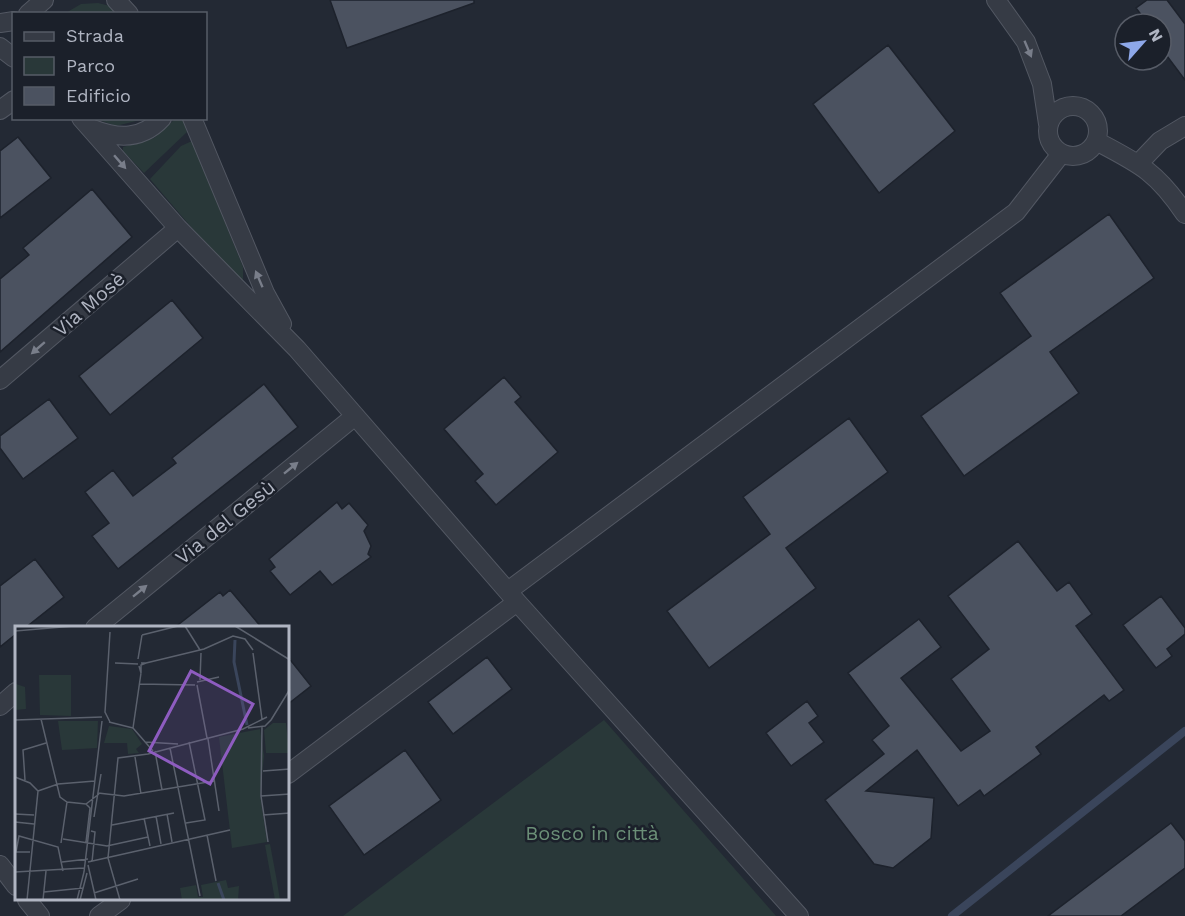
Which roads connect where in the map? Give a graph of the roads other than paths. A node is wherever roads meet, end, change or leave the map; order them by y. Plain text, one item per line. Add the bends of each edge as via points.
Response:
1 (116, 0) edge
2 (996, 0) edge
3 (127, 12) edge
4 (0, 47) edge
5 (12, 56) edge
6 (160, 120) edge
7 (193, 120) edge
8 (86, 124) edge
9 (1048, 124) junction
10 (1185, 126) edge
11 (1096, 141) junction
12 (1061, 154) junction
13 (1139, 163) junction
14 (1185, 214) edge
15 (178, 228) junction
16 (297, 349) junction
17 (0, 380) edge
18 (355, 416) junction
19 (512, 596) junction
20 (97, 626) edge
21 (15, 693) edge
22 (0, 705) edge
23 (290, 772) edge
24 (0, 865) edge
25 (15, 885) edge
26 (28, 901) edge
27 (120, 901) edge
28 (40, 916) edge
29 (99, 916) edge
30 (799, 916) edge

1 - 3 street
2 -> 9 street via 1026,42 1042,84
4 - 5 street
6 - 8 street via 146,131 130,136 113,136
16 -> 7 street via 265,293
8 -> 15 street
9 - 11 street via 1065,107 1081,107 1094,117
9 - 12 street via 1049,141
10 - 13 street via 1160,141
11 - 12 street via 1078,156
11 - 13 street
12 - 19 street via 1016,212
13 - 14 street via 1161,180
15 - 16 street
15 -> 17 street, Via Mosè
16 - 18 street
18 - 19 street
20 -> 18 street, Via del Gesù
19 - 23 street
19 - 30 street
21 - 22 street
24 - 25 street
26 - 28 street
27 - 29 street

